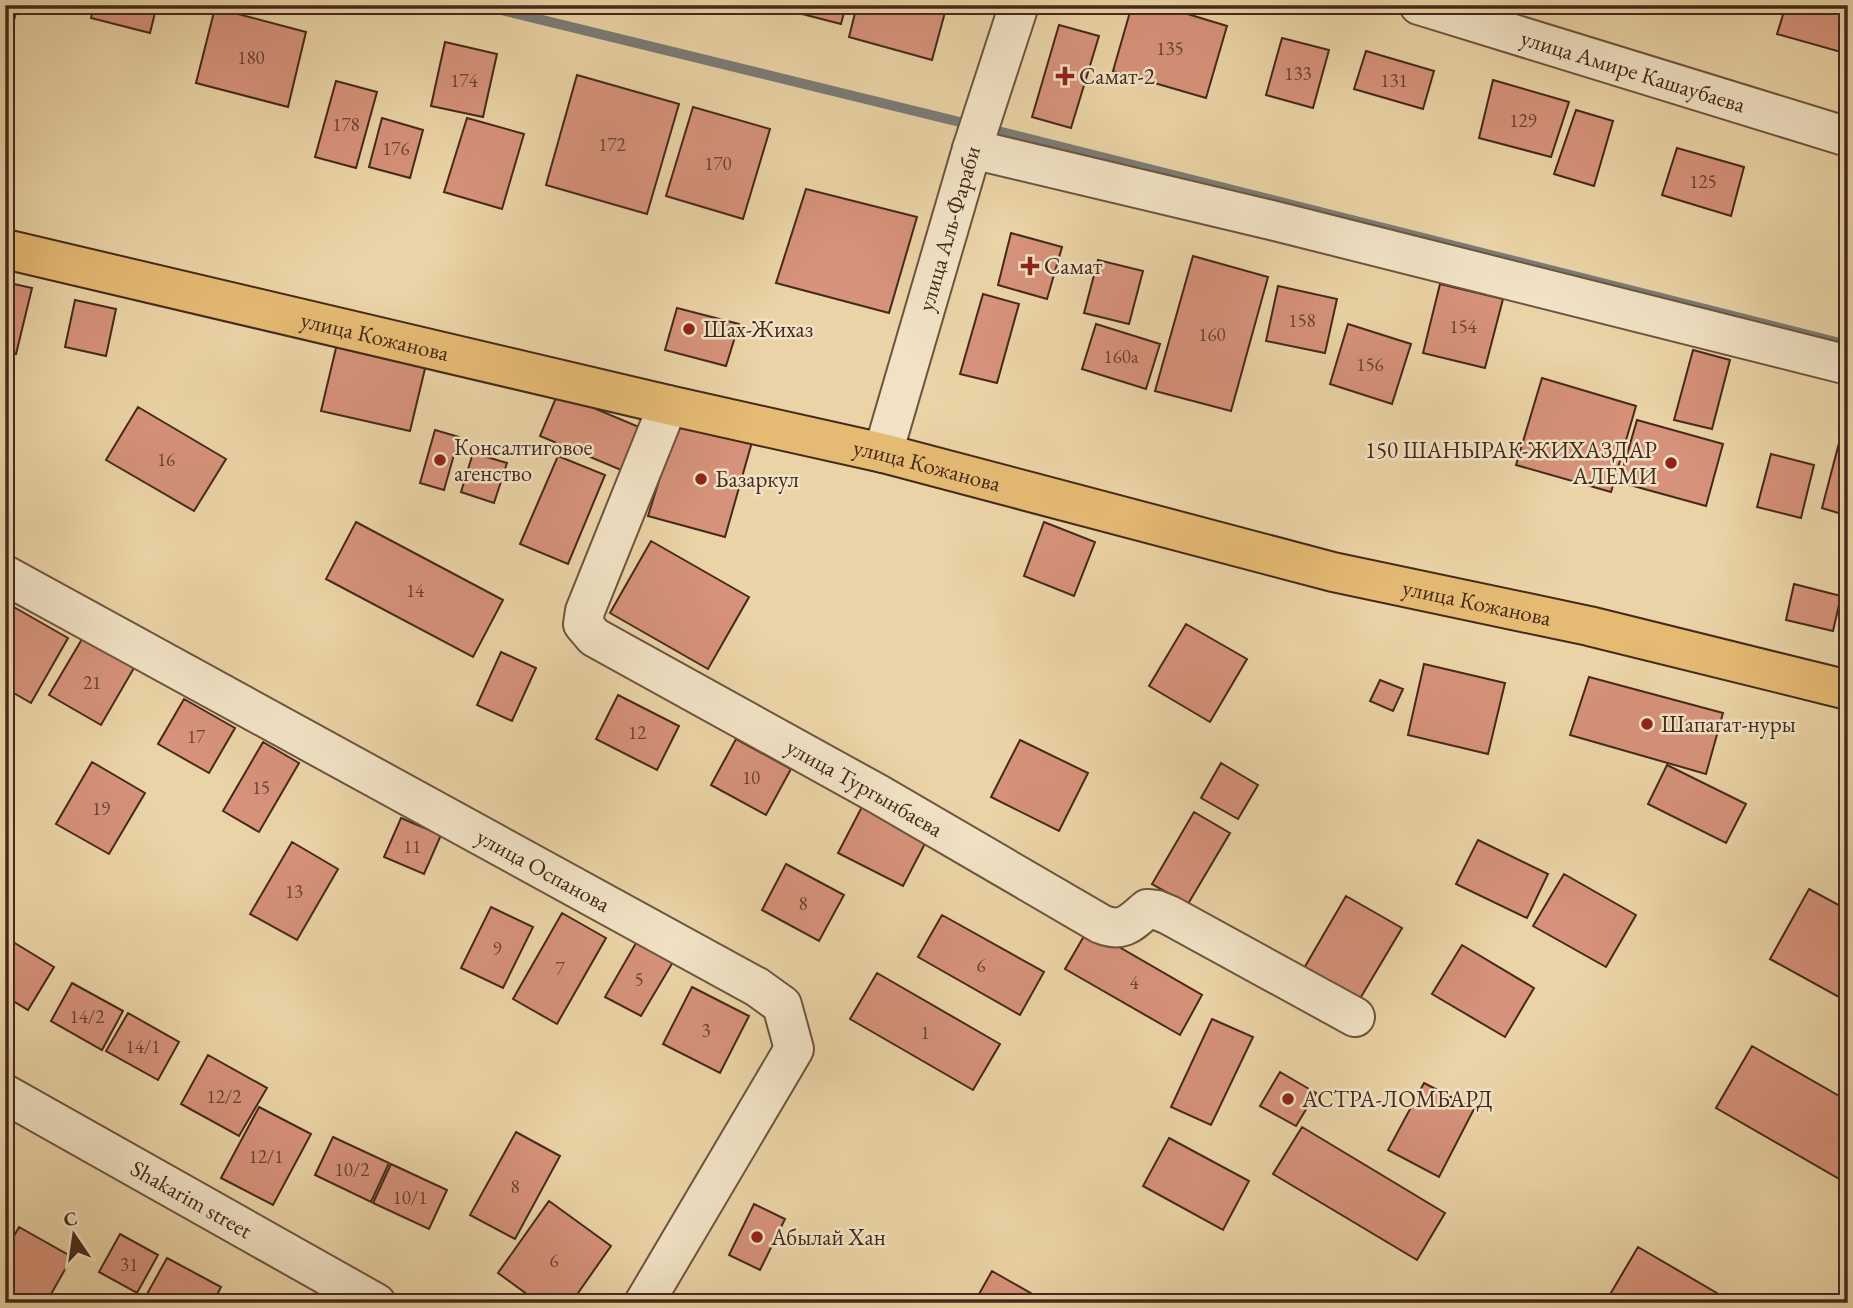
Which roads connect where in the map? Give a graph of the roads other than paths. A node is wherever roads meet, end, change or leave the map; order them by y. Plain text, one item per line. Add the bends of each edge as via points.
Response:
1 (1018, 5) edge
2 (1419, 5) edge
3 (1848, 137) edge
4 (972, 149) junction
5 (5, 249) edge
6 (1848, 365) edge
7 (668, 405) junction
8 (883, 453) junction
9 (5, 575) edge
10 (1848, 690) edge
11 (1355, 1017) dead end
12 (5, 1094) edge
13 (376, 1303) edge
14 (645, 1303) edge

1 - 4 street, улица Аль-Фараби
2 - 3 street, улица Амире Кашаубаева
4 - 6 street
4 - 8 street, улица Аль-Фараби
5 - 7 main road, улица Кожанова
7 - 8 main road, улица Кожанова
7 - 11 street, улица Тургынбаева via 585,611 583,624 594,637 1101,924 1113,929 1125,926 1147,909 1157,910
8 - 10 main road, улица Кожанова via 1333,572 1589,626
9 - 14 street, улица Оспанова via 757,987 782,1005 794,1049
12 - 13 street, Shakarim street

